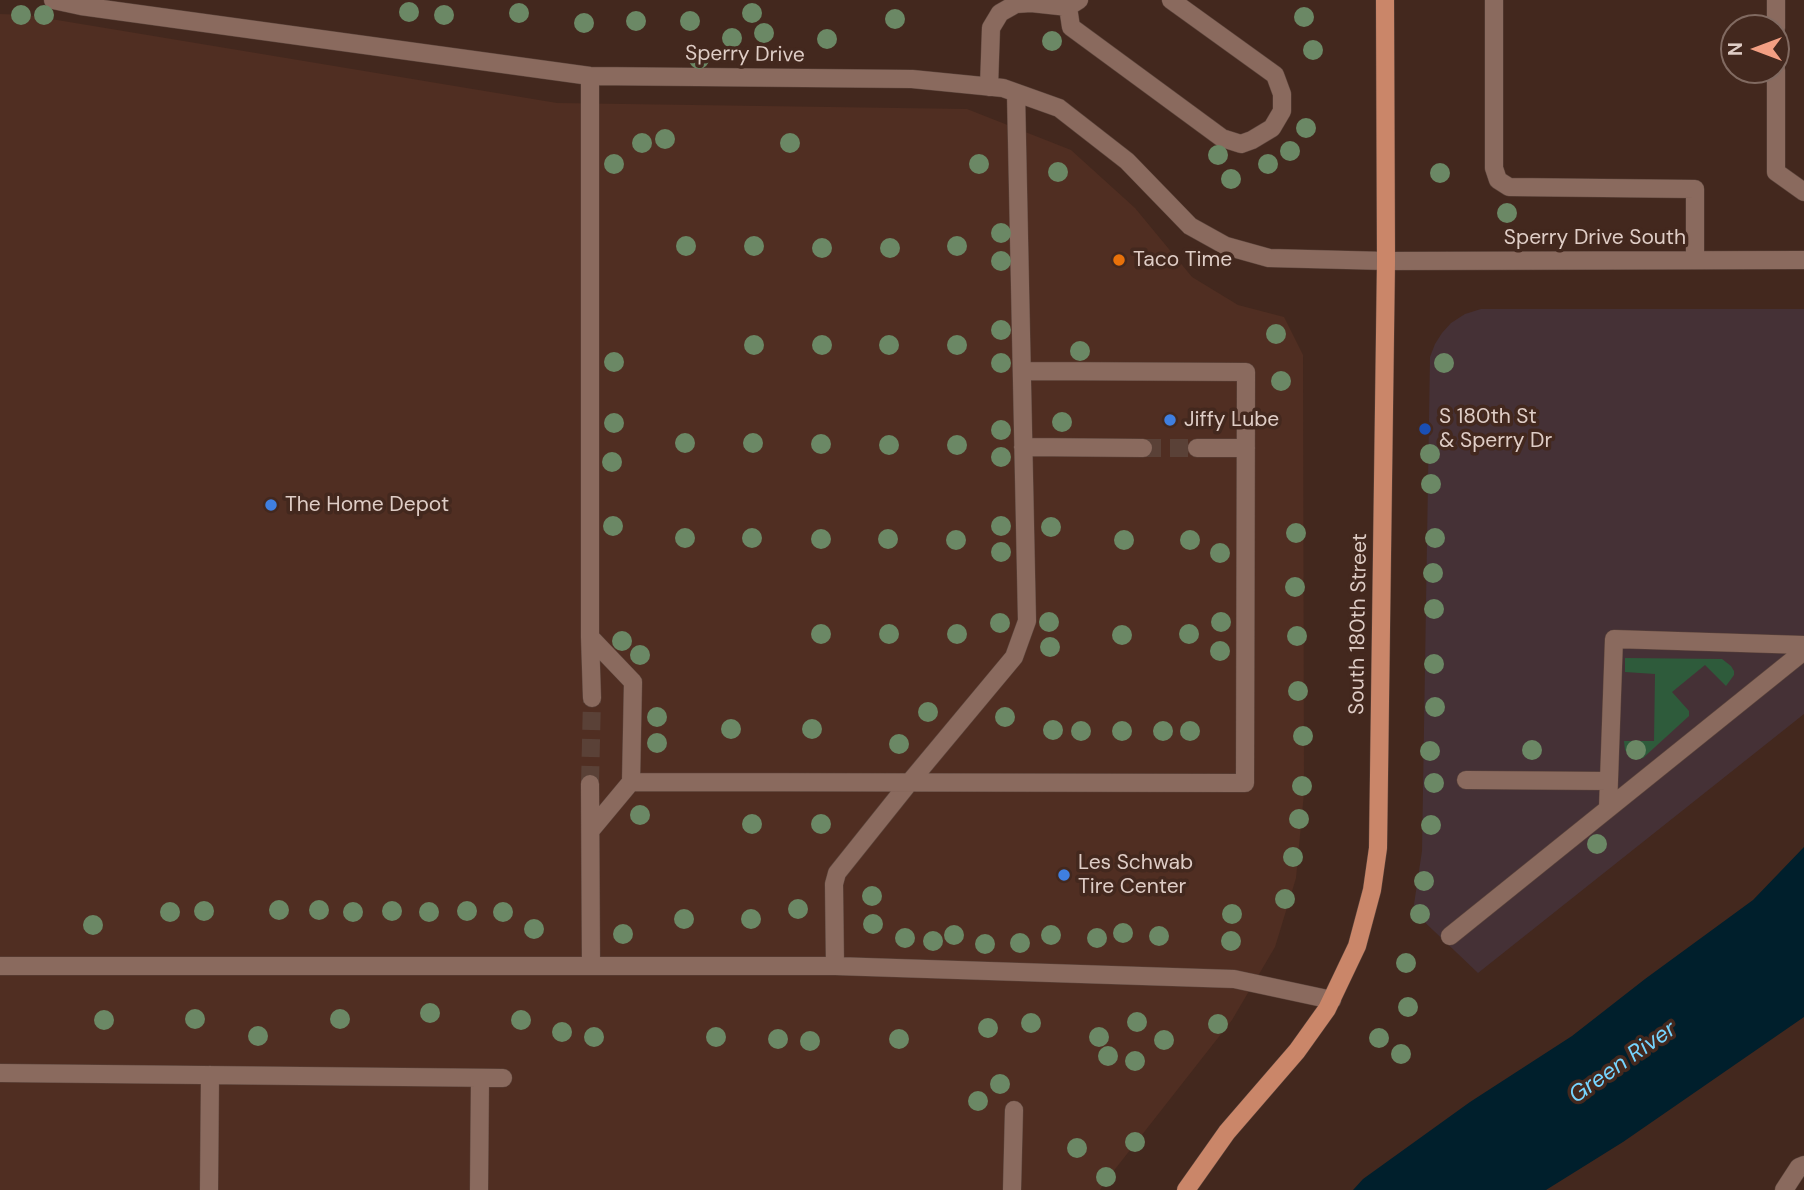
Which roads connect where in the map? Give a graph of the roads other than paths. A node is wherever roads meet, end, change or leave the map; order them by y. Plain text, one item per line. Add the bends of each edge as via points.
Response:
1 (53, 0) edge
2 (1171, 0) edge
3 (1385, 0) edge
4 (1494, 0) edge
5 (1073, 4) edge
6 (590, 76) junction
7 (1776, 84) edge
8 (989, 87) junction
9 (1016, 93) junction
10 (1804, 192) edge
11 (1695, 260) junction
12 (1804, 260) edge
13 (1386, 261) junction
14 (1022, 372) junction
15 (1023, 447) junction
16 (1143, 447) tunnel mouth
17 (1197, 447) tunnel mouth
18 (1246, 447) junction
19 (590, 637) junction
20 (1804, 645) edge
21 (1804, 651) edge
22 (592, 698) tunnel mouth
23 (1466, 780) dead end
24 (1609, 781) junction
25 (631, 782) junction
26 (909, 782) junction
27 (590, 784) tunnel mouth
28 (1608, 808) junction
29 (591, 830) junction
30 (1450, 936) dead end
31 (0, 966) edge
32 (591, 966) junction
33 (835, 966) junction
34 (1332, 1000) junction
35 (0, 1073) edge
36 (210, 1075) junction
37 (480, 1077) junction
38 (503, 1078) dead end
39 (1014, 1110) dead end
40 (1804, 1165) edge
41 (209, 1190) edge
42 (479, 1190) edge
43 (1012, 1190) edge
44 (1186, 1190) edge
45 (1784, 1190) edge

1 - 6 street, Sperry Drive
2 - 5 street via 1275,75 1282,111 1272,128 1241,144 1223,138 1071,27
3 - 13 main road, South 180th Street
4 - 11 street via 1494,168 1499,180 1510,187 1695,189
5 - 8 street via 1016,4 1000,13 991,28
6 - 8 street, Sperry Drive via 912,79
6 - 19 street
7 - 10 street via 1776,172
8 - 9 street, Sperry Drive
9 - 13 street, Sperry Drive via 1059,108 1127,162 1190,226 1226,246 1269,258
9 - 14 street
11 - 12 street, Sperry Drive South
11 - 13 street, Sperry Drive South
13 - 34 main road, South 180th Street via 1378,848 1357,946
14 - 15 street
14 - 18 street via 1246,372
15 - 16 street
15 - 26 street via 1027,621 1020,643 1014,657
17 - 18 street
18 - 26 street via 1245,783
19 - 22 street
19 - 25 street via 633,682
20 - 24 street via 1614,639
21 - 28 street
23 - 24 street
24 - 28 street
25 - 26 street
25 - 29 street
26 - 33 street via 836,873
27 - 29 street
28 - 30 street
29 - 32 street
31 - 32 street
32 - 33 street
33 - 34 street via 1234,979
34 - 44 main road, South 180th Street
35 - 36 street
36 - 37 street
36 - 41 street
37 - 38 street
37 - 42 street
39 - 43 street
40 - 45 street

